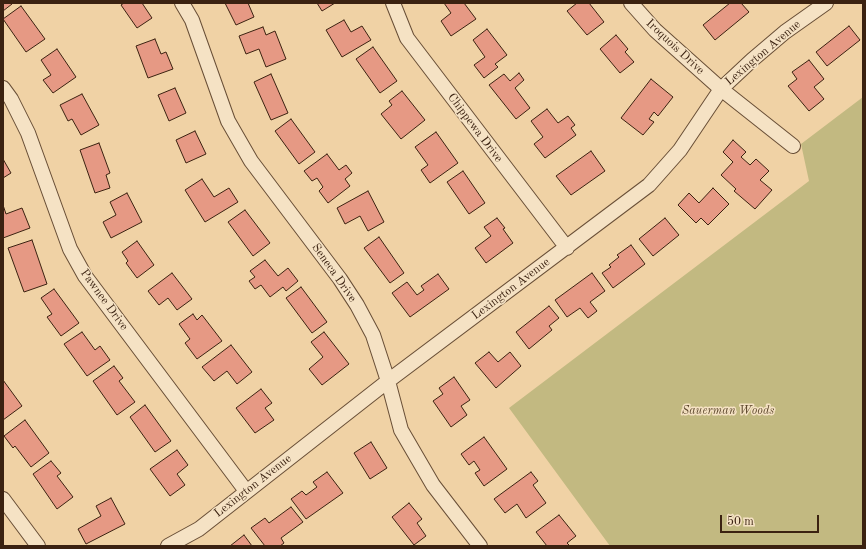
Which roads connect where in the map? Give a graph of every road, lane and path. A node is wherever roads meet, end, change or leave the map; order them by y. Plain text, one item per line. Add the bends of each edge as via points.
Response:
1 (182, 3) edge
2 (393, 3) edge
3 (630, 3) edge
4 (826, 3) edge
5 (3, 88) edge
6 (721, 89) junction
7 (793, 146) dead end
8 (567, 248) junction
9 (388, 382) junction
10 (246, 491) junction
11 (3, 499) edge
12 (38, 546) edge
13 (168, 546) edge
14 (480, 546) edge

1 - 9 street, Seneca Drive via 192,20 228,121 251,161 357,305 373,335
2 - 8 street, Chippewa Drive via 407,38
3 - 6 street, Iroquois Drive via 655,30
4 - 6 street, Lexington Avenue via 785,32
5 - 10 street, Pawnee Drive via 11,98 28,133 70,249 85,276
6 - 7 street, Iroquois Drive
6 - 8 street, Lexington Avenue via 680,150 649,185
8 - 9 street, Lexington Avenue
9 - 10 street, Lexington Avenue
9 - 14 street, Seneca Drive via 400,430 433,486
10 - 13 street, Lexington Avenue via 198,529
11 - 12 street

